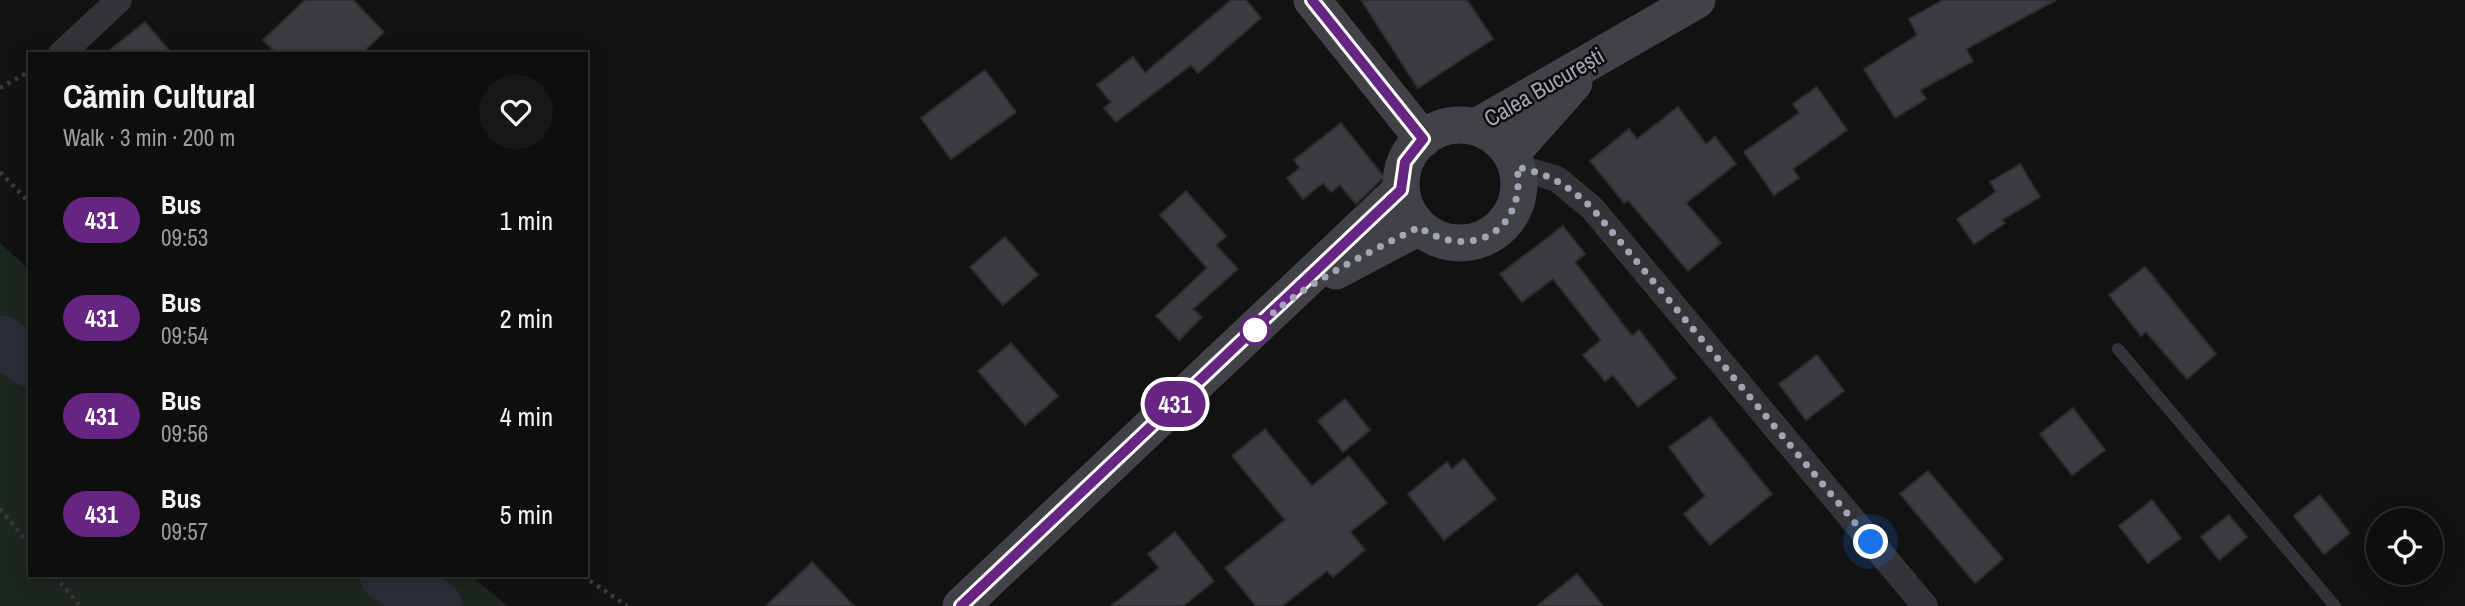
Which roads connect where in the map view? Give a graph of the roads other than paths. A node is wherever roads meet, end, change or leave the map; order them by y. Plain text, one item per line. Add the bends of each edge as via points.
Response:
1 (119, 0) edge
2 (1312, 0) edge
3 (1675, 8) edge
4 (1613, 47) junction
5 (63, 52) edge
6 (1476, 127) junction
7 (1423, 139) junction
8 (1514, 161) junction
9 (1401, 190) junction
10 (1419, 227) junction
11 (1284, 303) junction
12 (2118, 349) dead end
13 (961, 606) edge
14 (1925, 606) edge
15 (2335, 606) edge

1 - 5 street
2 - 7 main road
3 - 4 main road, Calea București
4 - 6 main road, Calea București
4 - 8 main road, Calea București via 1545,112
6 - 7 main road via 1448,127
6 - 8 main road via 1502,142
7 - 9 main road via 1405,162
8 - 10 main road via 1520,184 1517,201 1508,219 1493,233 1475,242 1455,243 1435,238
8 - 14 street via 1557,178 1592,208
9 - 10 main road
9 - 11 main road
10 - 11 main road
11 - 13 main road
12 - 15 lane

